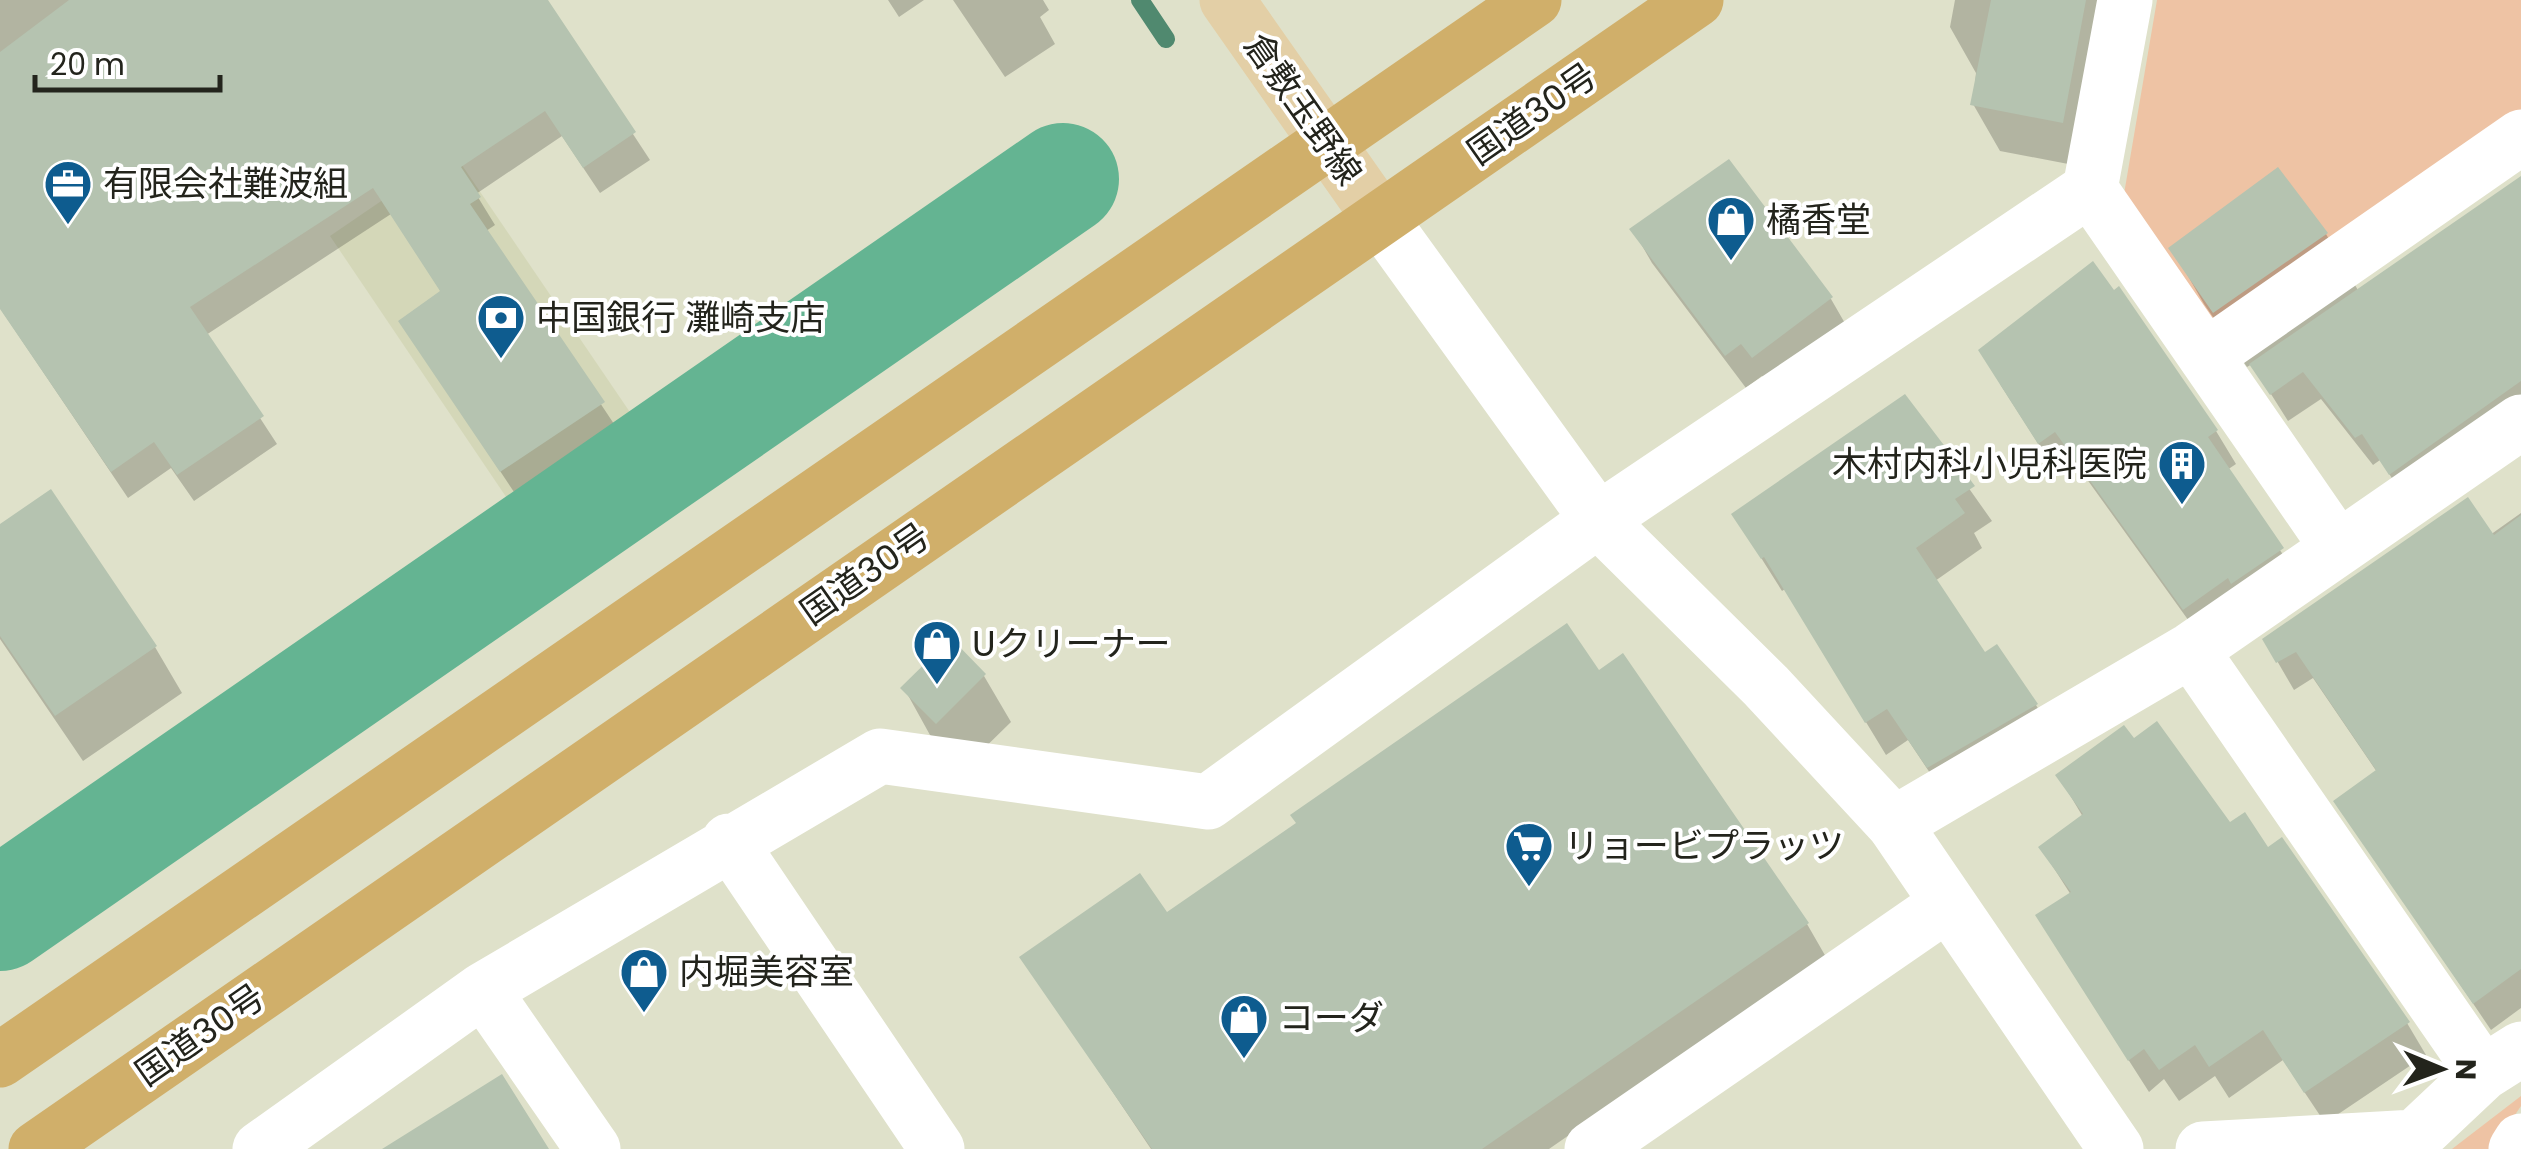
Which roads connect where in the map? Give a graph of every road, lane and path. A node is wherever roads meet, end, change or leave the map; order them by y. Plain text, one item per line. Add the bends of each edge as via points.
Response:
1 (1228, 0) edge
2 (1534, 0) edge
3 (1696, 0) edge
4 (2126, 0) edge
5 (2521, 136) edge
6 (1326, 143) junction
7 (2090, 189) junction
8 (1380, 218) junction
9 (2206, 356) junction
10 (2515, 441) edge
11 (1598, 520) junction
12 (2338, 548) junction
13 (2191, 650) junction
14 (1894, 824) junction
15 (729, 841) junction
16 (1947, 904) junction
17 (483, 990) junction
18 (0, 1060) edge
19 (2502, 1061) edge
20 (2521, 1141) edge
21 (36, 1149) edge
22 (260, 1149) edge
23 (593, 1149) edge
24 (937, 1149) edge
25 (1592, 1149) edge
26 (2116, 1149) edge
27 (2203, 1149) edge
28 (2516, 1149) edge

1 - 6 main road, 倉敷玉野線
2 - 6 highway
3 - 8 highway, 国道30号
4 - 7 street
5 - 9 street
6 - 8 main road, 倉敷玉野線
6 - 18 highway
7 - 9 street
7 - 11 street
8 - 11 street
8 - 21 highway, 国道30号
9 - 12 street
10 - 12 street
11 - 14 street
11 - 15 street via 1208,802 880,756
12 - 13 street
13 - 14 street
13 - 19 street
14 - 16 street
15 - 17 street
15 - 24 street
16 - 25 street
16 - 26 street
17 - 22 street
17 - 23 street
19 - 27 street via 2415,1137
20 - 28 street

